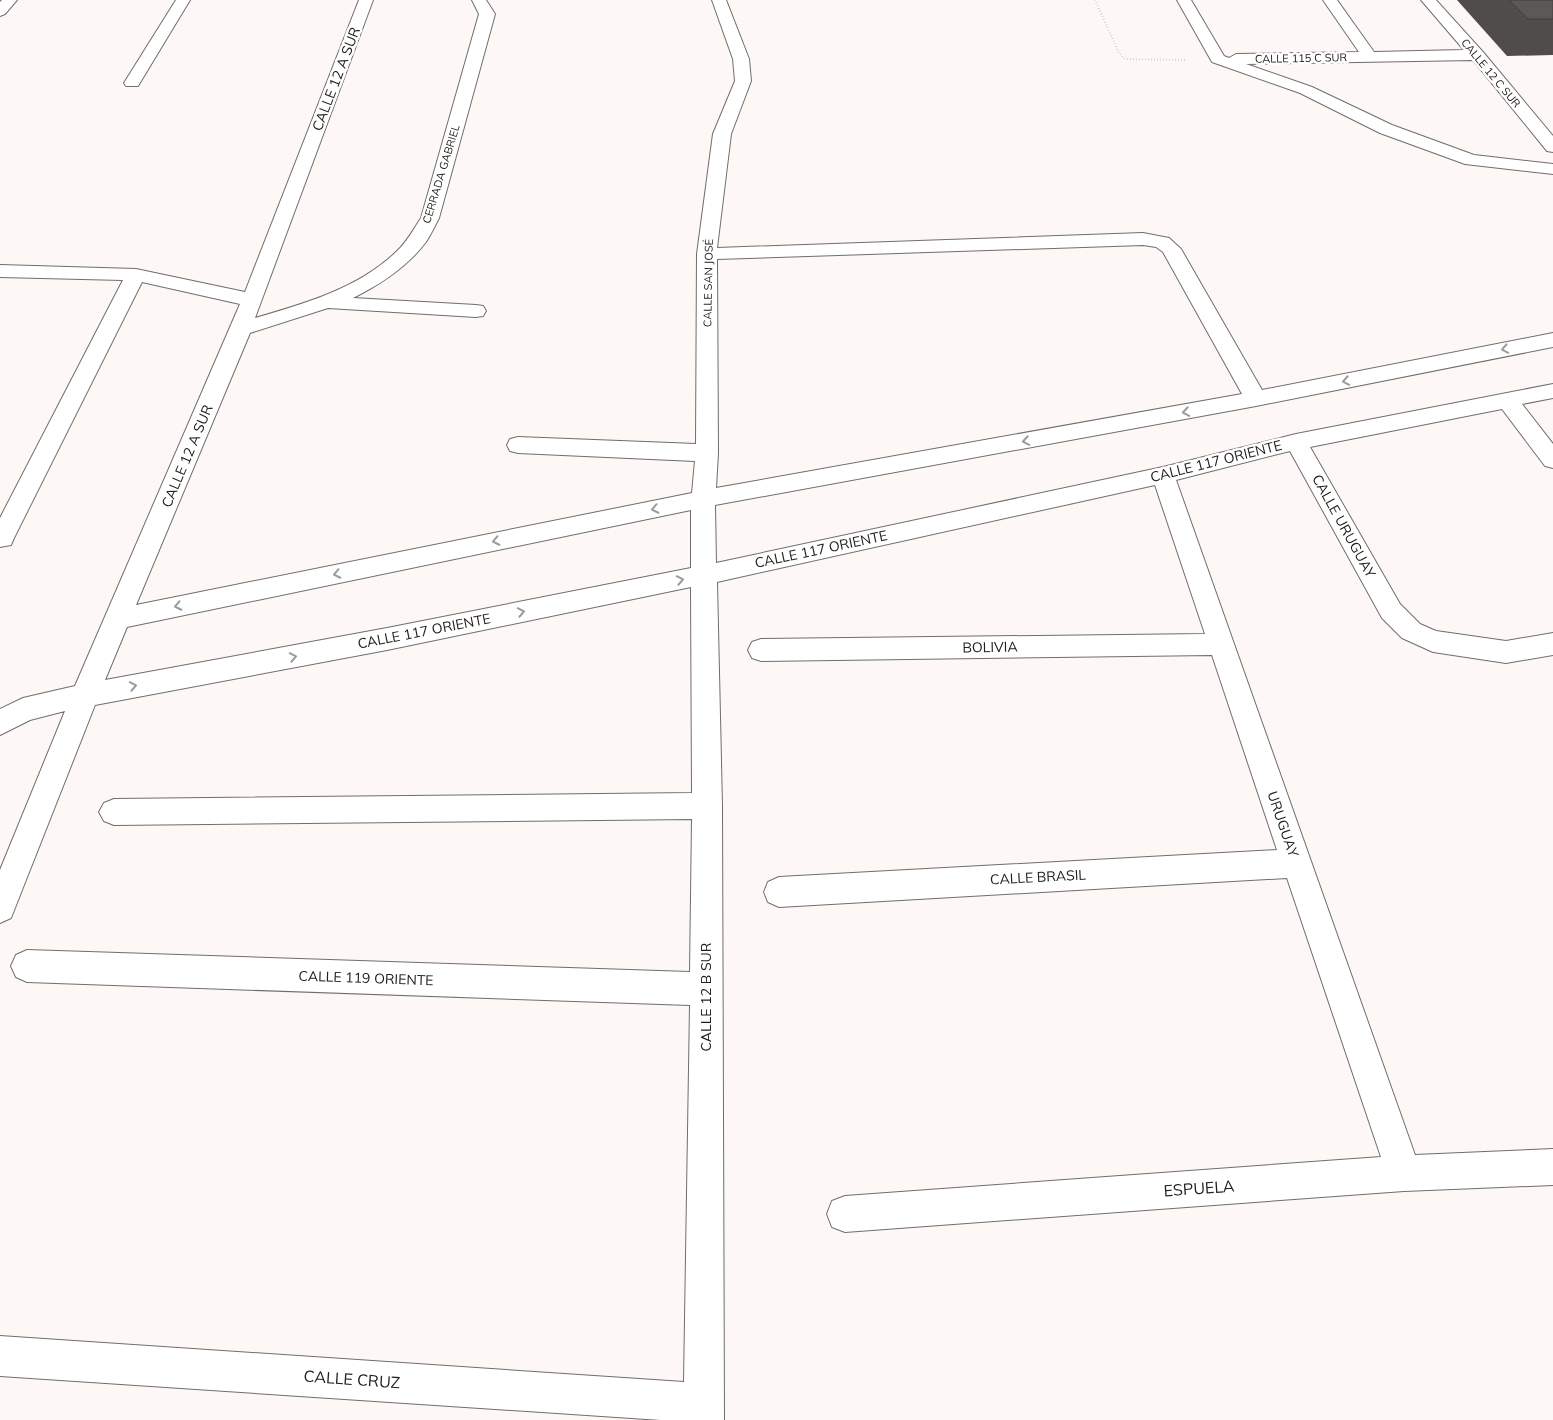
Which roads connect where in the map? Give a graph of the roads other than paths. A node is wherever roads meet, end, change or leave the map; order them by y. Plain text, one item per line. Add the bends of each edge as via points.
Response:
1 (10, 0) edge
2 (184, 0) edge
3 (366, 0) edge
4 (480, 0) edge
5 (719, 0) edge
6 (1184, 0) edge
7 (1330, 0) edge
8 (1428, 0) edge
9 (0, 11) edge
10 (1477, 55) junction
11 (1370, 57) junction
12 (1218, 59) junction
13 (132, 83) dead end
14 (1553, 147) edge
15 (1553, 169) edge
16 (707, 254) junction
17 (0, 271) edge
18 (136, 275) junction
19 (252, 300) junction
20 (327, 302) junction
21 (476, 310) dead end
22 (241, 329) junction
23 (1553, 340) edge
24 (1553, 391) edge
25 (1256, 399) junction
26 (1508, 400) junction
27 (1296, 442) junction
28 (518, 445) dead end
29 (707, 453) junction
30 (1553, 460) edge
31 (1162, 475) junction
32 (703, 499) junction
33 (2, 538) dead end
34 (705, 574) junction
35 (118, 619) junction
36 (1220, 644) junction
37 (1553, 644) edge
38 (760, 650) dead end
39 (85, 695) junction
40 (0, 723) edge
41 (707, 806) junction
42 (114, 812) dead end
43 (1296, 863) junction
44 (779, 892) dead end
45 (0, 908) edge
46 (27, 966) dead end
47 (706, 989) junction
48 (1553, 1167) edge
49 (1404, 1173) junction
50 (845, 1214) dead end
51 (0, 1356) edge
52 (704, 1412) edge

1 - 9 street
2 - 13 street
3 - 19 street, CALLE 12 A SUR
4 - 20 street, CERRADA GABRIEL via 487,14 430,218 418,239 398,260 369,282
5 - 16 street, CALLE SAN JOSÉ via 741,59 743,81 722,134
6 - 12 street
7 - 11 street
8 - 10 street, CALLE 12 C SUR
10 - 11 street, CALLE 115 C SUR
10 - 14 street, CALLE 12 C SUR
11 - 12 street, CALLE 115 C SUR
12 - 15 street via 1306,90 1386,129 1470,160
16 - 25 street via 1143,239 1162,242 1171,249
16 - 29 street, CALLE SAN JOSÉ
17 - 18 street
18 - 19 street
18 - 33 street
19 - 22 street, CALLE 12 A SUR
20 - 21 street
20 - 22 street, CERRADA GABRIEL
22 - 35 street, CALLE 12 A SUR
23 -> 25 street
24 - 26 street, CALLE 117 ORIENTE
25 -> 32 street
26 - 27 street, CALLE 117 ORIENTE
26 - 30 street
27 - 31 street, CALLE 117 ORIENTE
27 - 37 street, CALLE URUGUAY via 1391,611 1411,631 1433,641 1506,652
28 - 29 street
29 - 32 street, CALLE SAN JOSÉ
31 - 34 street, CALLE 117 ORIENTE
31 - 36 street, URUGUAY
32 - 34 street, CALLE SAN JOSÉ
32 -> 35 street
39 -> 34 street, CALLE 117 ORIENTE via 386,639
34 - 41 street, CALLE 12 B SUR
35 - 39 street, CALLE 12 A SUR
36 - 38 street, BOLIVIA
36 - 43 street, URUGUAY
39 - 40 street, CALLE 117 ORIENTE via 23,710
39 - 45 street, CALLE 12 A SUR
41 - 42 street
41 - 47 street, CALLE 12 B SUR
43 - 44 street, CALLE BRASIL
43 - 49 street, URUGUAY
46 - 47 street, CALLE 119 ORIENTE
47 - 52 street, CALLE 12 B SUR
48 - 49 street, ESPUELA
49 - 50 street, ESPUELA
51 - 52 street, CALLE CRUZ

